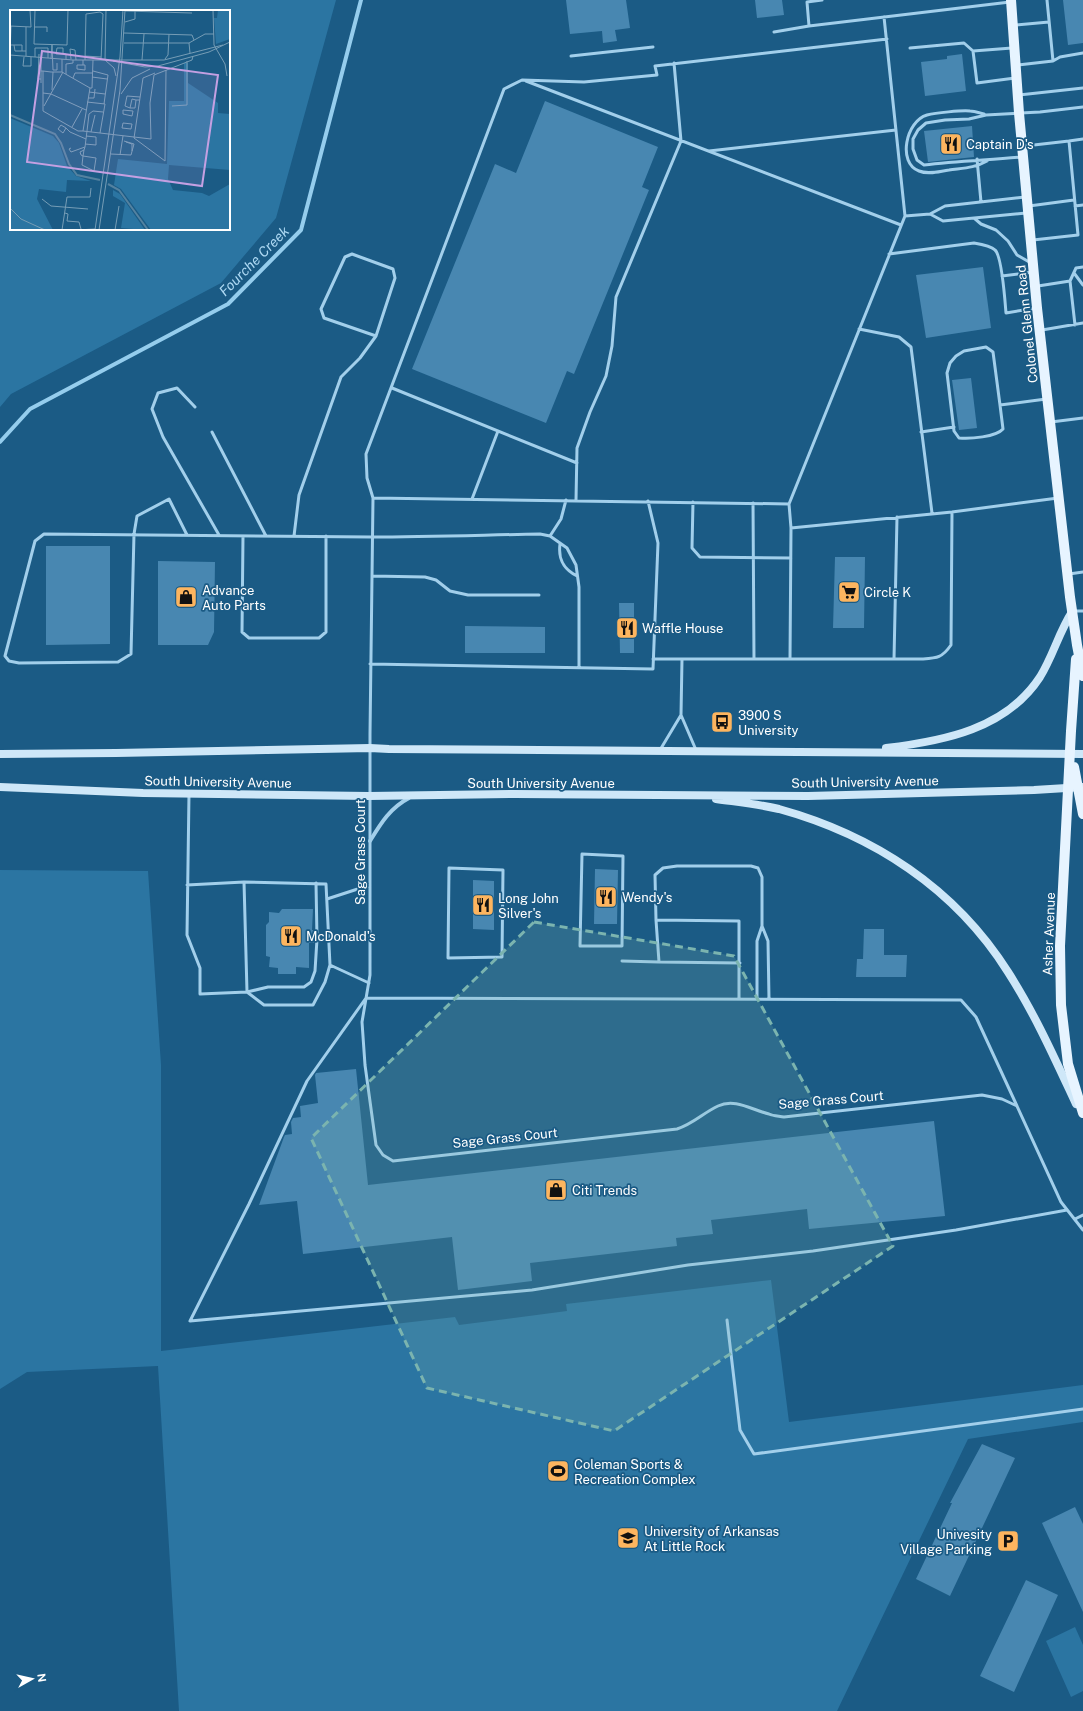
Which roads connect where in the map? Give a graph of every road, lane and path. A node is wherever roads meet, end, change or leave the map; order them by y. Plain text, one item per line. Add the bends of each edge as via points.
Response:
1 (822, 0) edge
2 (1047, 0) edge
3 (1011, 1) edge
4 (884, 17) junction
5 (1049, 22) junction
6 (810, 26) junction
7 (1012, 26) junction
8 (774, 32) dead end
9 (887, 39) junction
10 (653, 47) dead end
11 (910, 48) dead end
12 (1014, 48) junction
13 (973, 51) junction
14 (1083, 53) edge
15 (571, 56) dead end
16 (1053, 61) junction
17 (674, 63) junction
18 (1016, 65) junction
19 (1016, 78) junction
20 (522, 80) junction
21 (1083, 88) edge
22 (1018, 96) junction
23 (1083, 107) edge
24 (1019, 113) junction
25 (986, 115) junction
26 (896, 130) junction
27 (1083, 139) edge
28 (680, 141) junction
29 (1069, 141) junction
30 (707, 151) junction
31 (1023, 151) junction
32 (977, 159) junction
33 (987, 161) junction
34 (978, 166) junction
35 (1074, 200) junction
36 (981, 202) junction
37 (1028, 205) junction
38 (1083, 205) edge
39 (1075, 206) junction
40 (930, 214) junction
41 (905, 216) junction
42 (974, 218) junction
43 (902, 225) junction
44 (1031, 240) junction
45 (890, 254) junction
46 (1083, 267) edge
47 (1034, 268) junction
48 (1074, 273) junction
49 (1002, 276) junction
50 (1070, 281) junction
51 (1083, 285) edge
52 (1036, 286) junction
53 (1037, 308) junction
54 (1083, 323) edge
55 (1075, 325) junction
56 (859, 330) junction
57 (1040, 331) junction
58 (376, 336) junction
59 (392, 388) junction
60 (1048, 399) junction
61 (1000, 405) junction
62 (194, 407) dead end
63 (1083, 418) edge
64 (1050, 422) junction
65 (954, 428) junction
66 (498, 431) junction
67 (212, 432) dead end
68 (921, 432) junction
69 (577, 463) junction
70 (373, 498) junction
71 (1059, 498) junction
72 (472, 499) junction
73 (566, 500) junction
74 (576, 500) junction
75 (648, 501) junction
76 (693, 502) junction
77 (753, 503) junction
78 (789, 504) junction
79 (952, 512) junction
80 (932, 513) junction
81 (897, 517) junction
82 (790, 528) junction
83 (134, 534) junction
84 (187, 535) junction
85 (219, 535) junction
86 (243, 536) junction
87 (266, 536) junction
88 (294, 536) junction
89 (326, 536) junction
90 (550, 536) junction
91 (372, 537) junction
92 (560, 544) junction
93 (753, 558) junction
94 (791, 558) junction
95 (1083, 572) edge
96 (1068, 574) junction
97 (372, 576) junction
98 (577, 576) junction
99 (539, 595) dead end
100 (1083, 611) edge
101 (1072, 612) junction
102 (1077, 645) junction
103 (653, 659) junction
104 (682, 659) junction
105 (754, 659) junction
106 (790, 659) junction
107 (894, 659) junction
108 (370, 664) junction
109 (579, 667) junction
110 (1083, 676) edge
111 (681, 715) junction
112 (370, 748) junction
113 (659, 751) junction
114 (697, 751) junction
115 (859, 752) junction
116 (0, 754) edge
117 (1071, 754) junction
118 (1083, 754) edge
119 (0, 787) edge
120 (1077, 787) edge
121 (189, 794) junction
122 (679, 795) junction
123 (369, 796) junction
124 (411, 796) junction
125 (1083, 814) edge
126 (370, 841) junction
127 (449, 868) joint
128 (244, 882) junction
129 (316, 883) junction
130 (187, 885) junction
131 (370, 885) junction
132 (327, 899) junction
133 (656, 920) junction
134 (762, 926) junction
135 (580, 946) joint
136 (622, 961) dead end
137 (659, 962) junction
138 (740, 963) junction
139 (330, 964) junction
140 (369, 983) junction
141 (247, 992) junction
142 (366, 998) junction
143 (740, 999) junction
144 (757, 999) junction
145 (769, 999) junction
146 (1017, 1106) junction
147 (1083, 1112) edge
148 (1083, 1117) edge
149 (1067, 1210) junction
150 (1083, 1215) edge
151 (1075, 1219) junction
152 (1083, 1230) edge
153 (727, 1320) dead end
154 (1083, 1409) edge

1 - 6 lane via 807,2
2 - 5 lane
3 - 4 lane
3 - 7 main road, Colonel Glenn Road
4 - 6 lane
4 - 9 lane
5 - 7 lane
5 - 16 lane
6 - 8 lane
7 - 12 main road, Colonel Glenn Road
9 - 17 lane
9 - 26 lane
10 - 15 lane
11 - 13 lane via 964,42
12 - 13 lane
12 - 18 main road, Colonel Glenn Road
13 - 19 lane via 977,84
14 - 16 lane via 1060,57
16 - 18 lane
17 - 20 lane via 655,66 657,75 584,82
17 - 28 lane
18 - 19 main road, Colonel Glenn Road
19 - 22 main road, Colonel Glenn Road
20 - 28 lane
20 - 59 lane, Sage Grass Court via 504,89
21 - 22 lane
22 - 24 main road, Colonel Glenn Road
23 - 24 lane
24 - 25 lane
24 - 31 main road, Colonel Glenn Road
25 - 32 lane via 926,123 913,138 917,160 924,165
25 - 34 lane via 970,111 926,115 910,130 907,140 909,160 919,171 927,173
26 - 30 lane
26 - 41 lane
27 - 29 lane
28 - 30 lane
28 - 69 lane via 616,297 612,346 606,376 577,448
29 - 31 lane
29 - 35 lane
30 - 43 lane
31 - 33 lane
31 - 37 main road, Colonel Glenn Road
32 - 33 lane
32 - 34 lane
33 - 34 lane
34 - 36 lane
35 - 37 lane
35 - 39 lane
36 - 37 lane
36 - 40 lane via 944,206
37 - 42 lane
37 - 44 main road, Colonel Glenn Road
38 - 39 lane
39 - 44 lane via 1078,235
40 - 41 lane
40 - 42 lane via 943,221
41 - 43 lane
42 - 47 lane via 996,230 1008,241 1017,255
43 - 45 lane
44 - 47 main road, Colonel Glenn Road
45 - 49 lane via 974,243 996,250 1000,258
45 - 56 lane
46 - 48 lane via 1076,268
47 - 49 lane
47 - 52 main road, Colonel Glenn Road
48 - 50 lane
48 - 51 lane
49 - 53 lane via 1006,313
50 - 52 lane
50 - 55 lane
52 - 53 main road, Colonel Glenn Road
53 - 57 main road, Colonel Glenn Road
54 - 55 lane
55 - 57 lane
56 - 68 lane via 899,337 910,347
56 - 78 lane
57 - 60 main road, Colonel Glenn Road
58 - 58 lane via 395,278 393,269 352,254 345,257 322,309 324,318
58 - 88 lane via 360,358 341,377 299,495
59 - 66 lane
59 - 70 lane, Sage Grass Court via 366,454 367,478
60 - 61 lane
60 - 64 main road, Colonel Glenn Road
61 - 65 lane via 1003,429 999,433 967,439 959,438
61 - 65 lane via 993,352 986,347 964,351 950,363 947,372
62 - 85 lane via 177,388 158,394 152,409 163,437
63 - 64 lane
64 - 71 main road, Colonel Glenn Road
65 - 68 lane
66 - 69 lane
66 - 72 lane
67 - 87 lane
68 - 80 lane
69 - 74 lane
70 - 72 lane
70 - 91 lane, Sage Grass Court
71 - 79 lane
71 - 96 main road, Colonel Glenn Road
72 - 73 lane
73 - 74 lane
73 - 90 lane via 561,519
74 - 75 lane
75 - 76 lane
75 - 103 lane via 658,544
76 - 77 lane
76 - 93 lane via 692,548 700,557
77 - 78 lane
77 - 93 lane
78 - 82 lane
79 - 80 lane
79 - 107 lane via 951,645 938,657
80 - 81 lane
81 - 82 lane
81 - 107 lane
82 - 94 lane
83 - 83 lane via 44,534 35,541 5,656 9,661 118,662 132,654
83 - 84 lane
83 - 84 lane via 137,516 169,499
84 - 85 lane
85 - 86 lane
86 - 87 lane
86 - 89 lane via 242,632 249,638 319,638 326,632
87 - 88 lane
88 - 89 lane
89 - 91 lane
90 - 91 lane via 540,534
90 - 92 lane
91 - 97 lane, Sage Grass Court
92 - 98 lane via 567,548 576,565
92 - 98 lane via 558,553 567,571
93 - 94 lane
93 - 105 lane
94 - 106 lane
95 - 96 lane
96 - 101 main road, Colonel Glenn Road
97 - 99 lane via 425,577 436,580 450,591 468,595
97 - 108 lane, Sage Grass Court
98 - 109 lane
100 - 101 lane
101 - 102 main road, Colonel Glenn Road
101 - 115 main road via 1040,676 1029,692 1007,712 985,725 926,743
102 - 110 main road, Colonel Glenn Road
102 - 117 main road, Colonel Glenn Road
103 - 104 lane
103 - 109 lane via 653,669
104 - 105 lane
104 - 111 lane
105 - 106 lane
106 - 107 lane
108 - 109 lane
108 - 112 lane, Sage Grass Court
111 - 113 lane
111 - 114 lane
112 - 113 main road, South University Avenue
112 - 116 main road, South University Avenue
112 - 123 lane, Sage Grass Court
113 - 114 main road, South University Avenue
114 - 115 main road, South University Avenue
115 - 117 main road, South University Avenue
117 - 118 main road, South University Avenue
117 - 120 main road, Colonel Glenn Road
119 - 121 main road, South University Avenue
120 - 122 main road, South University Avenue via 808,796
120 - 125 main road
120 - 147 main road, Asher Avenue via 1060,946 1061,1005 1068,1064
121 - 123 main road, South University Avenue
121 - 130 lane
122 - 124 main road, South University Avenue
122 - 148 main road via 779,810 850,835 900,862 941,893 977,930 1007,970 1042,1030
123 - 124 main road, South University Avenue
123 - 126 lane, Sage Grass Court
124 - 126 street via 396,805
126 - 131 lane, Sage Grass Court
127 - 127 lane via 448,958 502,957 503,870
128 - 129 lane
128 - 130 lane
128 - 141 lane
129 - 132 lane via 326,884
129 - 141 lane via 317,939 315,971 310,982 304,987 268,987
130 - 141 lane via 187,936 200,968 200,994
131 - 132 lane
131 - 140 lane, Sage Grass Court
132 - 139 lane
133 - 134 lane via 655,875 663,868 750,866 758,868 762,877
133 - 137 lane
133 - 138 lane via 740,921
134 - 144 lane via 757,941
134 - 145 lane via 768,941
135 - 135 lane via 622,946 623,856 582,854
136 - 137 lane
137 - 138 lane
138 - 143 lane
139 - 140 lane
139 - 141 lane via 325,982 313,1005 264,1005
140 - 142 lane, Sage Grass Court
142 - 143 lane
142 - 146 lane, Sage Grass Court via 362,1022 376,1145 383,1155 393,1161 678,1129 689,1125 719,1105 745,1106 769,1115 784,1117 982,1095
142 - 149 lane via 307,1081 190,1321 532,1290 688,1265 814,1251 956,1230
143 - 144 lane
144 - 145 lane
145 - 146 lane via 961,1000 976,1017
146 - 149 lane
149 - 151 lane
150 - 151 lane
151 - 152 lane
153 - 154 lane via 740,1430 754,1454

